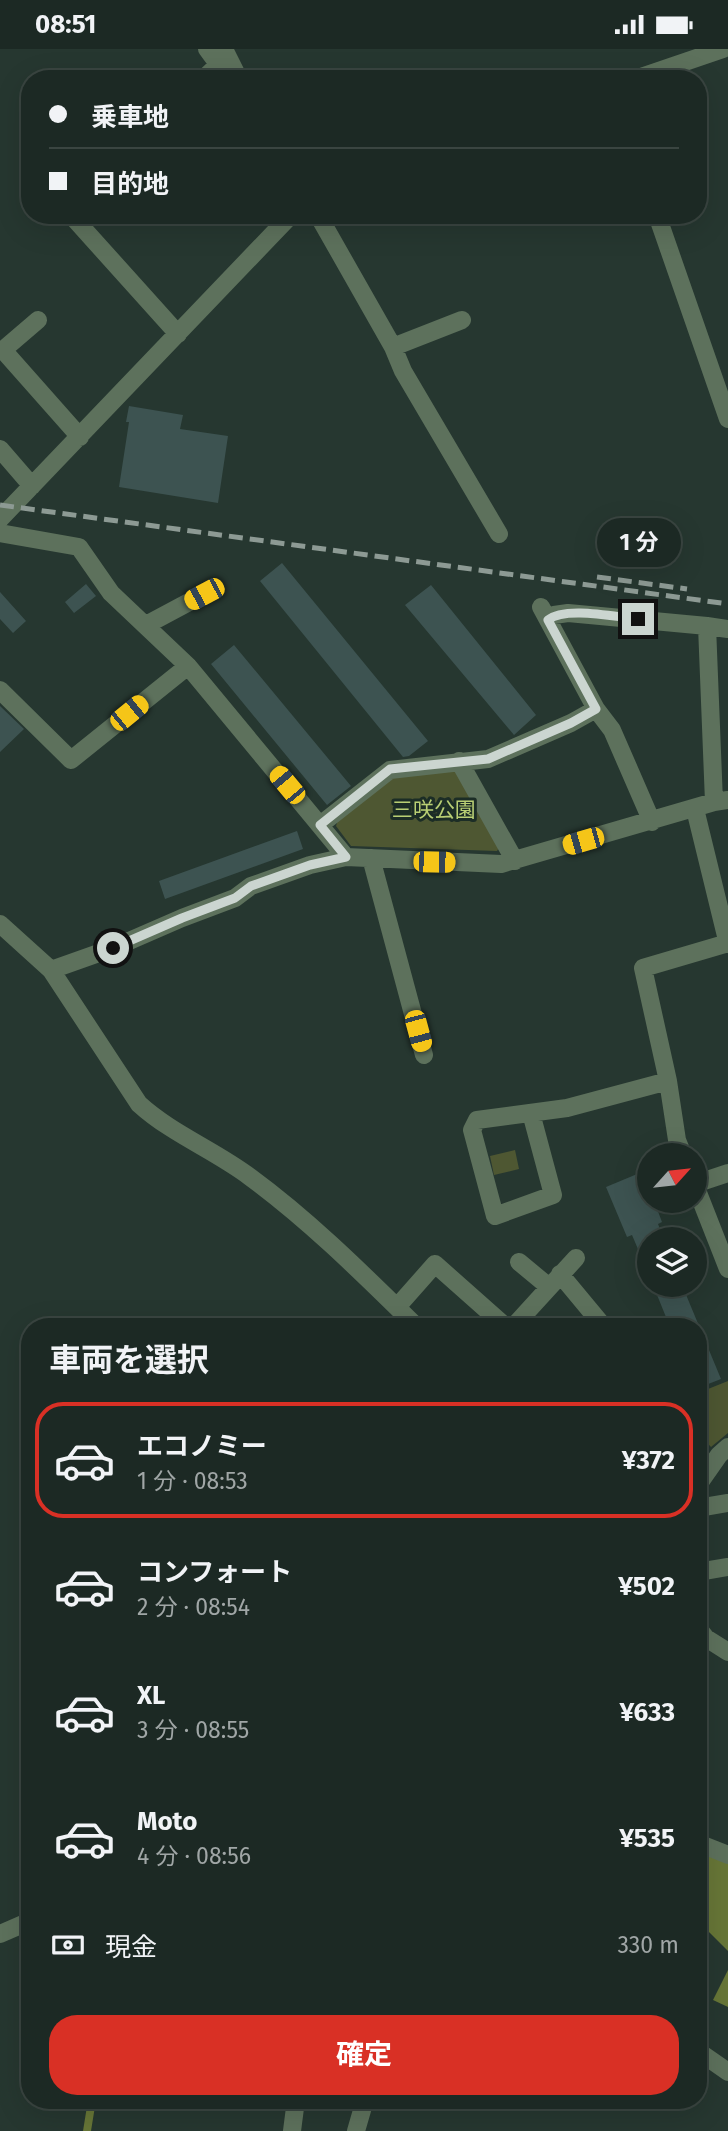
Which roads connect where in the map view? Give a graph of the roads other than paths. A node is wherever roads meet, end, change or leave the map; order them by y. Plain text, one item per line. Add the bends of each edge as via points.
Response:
1 (207, 49) edge
2 (723, 49) edge
3 (224, 64) edge
4 (661, 70) edge
5 (79, 224) edge
6 (282, 224) edge
7 (323, 224) edge
8 (660, 224) edge
9 (38, 320) dead end
10 (462, 320) dead end
11 (178, 334) junction
12 (393, 347) junction
13 (728, 419) edge
14 (80, 437) junction
15 (0, 449) edge
16 (32, 486) junction
17 (0, 519) edge
18 (0, 533) edge
19 (499, 534) dead end
20 (204, 594) dead end
21 (146, 625) junction
22 (708, 627) junction
23 (728, 629) edge
24 (188, 666) junction
25 (0, 690) edge
26 (596, 709) junction
27 (459, 761) junction
28 (721, 801) edge
29 (695, 809) junction
30 (652, 822) junction
31 (320, 825) junction
32 (346, 857) junction
33 (371, 858) junction
34 (515, 861) junction
35 (0, 924) edge
36 (728, 944) edge
37 (51, 970) junction
38 (424, 1055) dead end
39 (668, 1081) junction
40 (531, 1113) junction
41 (678, 1143) edge
42 (728, 1174) edge
43 (707, 1181) edge
44 (706, 1213) edge
45 (576, 1258) dead end
46 (519, 1262) dead end
47 (728, 1269) edge
48 (554, 1280) junction
49 (397, 1307) junction
50 (408, 1318) edge
51 (496, 1318) edge
52 (521, 1318) edge
53 (594, 1318) edge
54 (728, 1447) edge
55 (707, 1471) edge
56 (728, 1503) edge
57 (707, 1506) edge
58 (728, 1567) edge
59 (707, 1571) edge
60 (707, 1638) edge
61 (724, 1646) edge
62 (707, 1846) edge
63 (728, 1854) edge
64 (21, 1924) edge
65 (1, 1931) edge
66 (707, 2057) edge
67 (728, 2072) edge
68 (295, 2109) edge
69 (362, 2109) edge
70 (292, 2131) edge
71 (356, 2131) edge

1 - 3 street
2 - 4 street
5 - 11 street
6 - 11 street
7 - 12 street
8 - 13 street
9 - 14 street via 3,350
10 - 12 street
11 - 14 street
12 - 19 street via 403,372
14 - 16 street
15 - 16 street
16 - 17 street
18 - 21 street via 79,547 111,593
20 - 21 street
21 - 24 street
22 - 23 street
22 - 26 street via 544,614
22 - 28 street
24 - 25 street via 71,760
24 - 31 street
26 - 27 street via 488,759
26 - 30 street via 612,730
27 - 31 street via 390,769
27 - 34 street
28 - 29 street
29 - 30 street
29 - 36 street
30 - 34 street
31 - 32 street
32 - 33 street
32 - 37 street via 251,886 235,898
33 - 34 street
33 - 38 street
35 - 37 street
36 - 39 street via 643,968
37 - 49 street via 139,1104 158,1121 268,1189
39 - 40 street
39 - 41 street
40 - 40 street via 477,1120 472,1130 495,1216 552,1195
42 - 43 street
44 - 47 street
45 - 48 street
46 - 48 street
48 - 52 street
48 - 53 street
49 - 50 street
49 - 51 street via 435,1264
54 - 55 street
56 - 57 street
58 - 59 street
60 - 61 street
62 - 63 street
64 - 65 street
66 - 67 street
68 - 70 street
69 - 71 street

